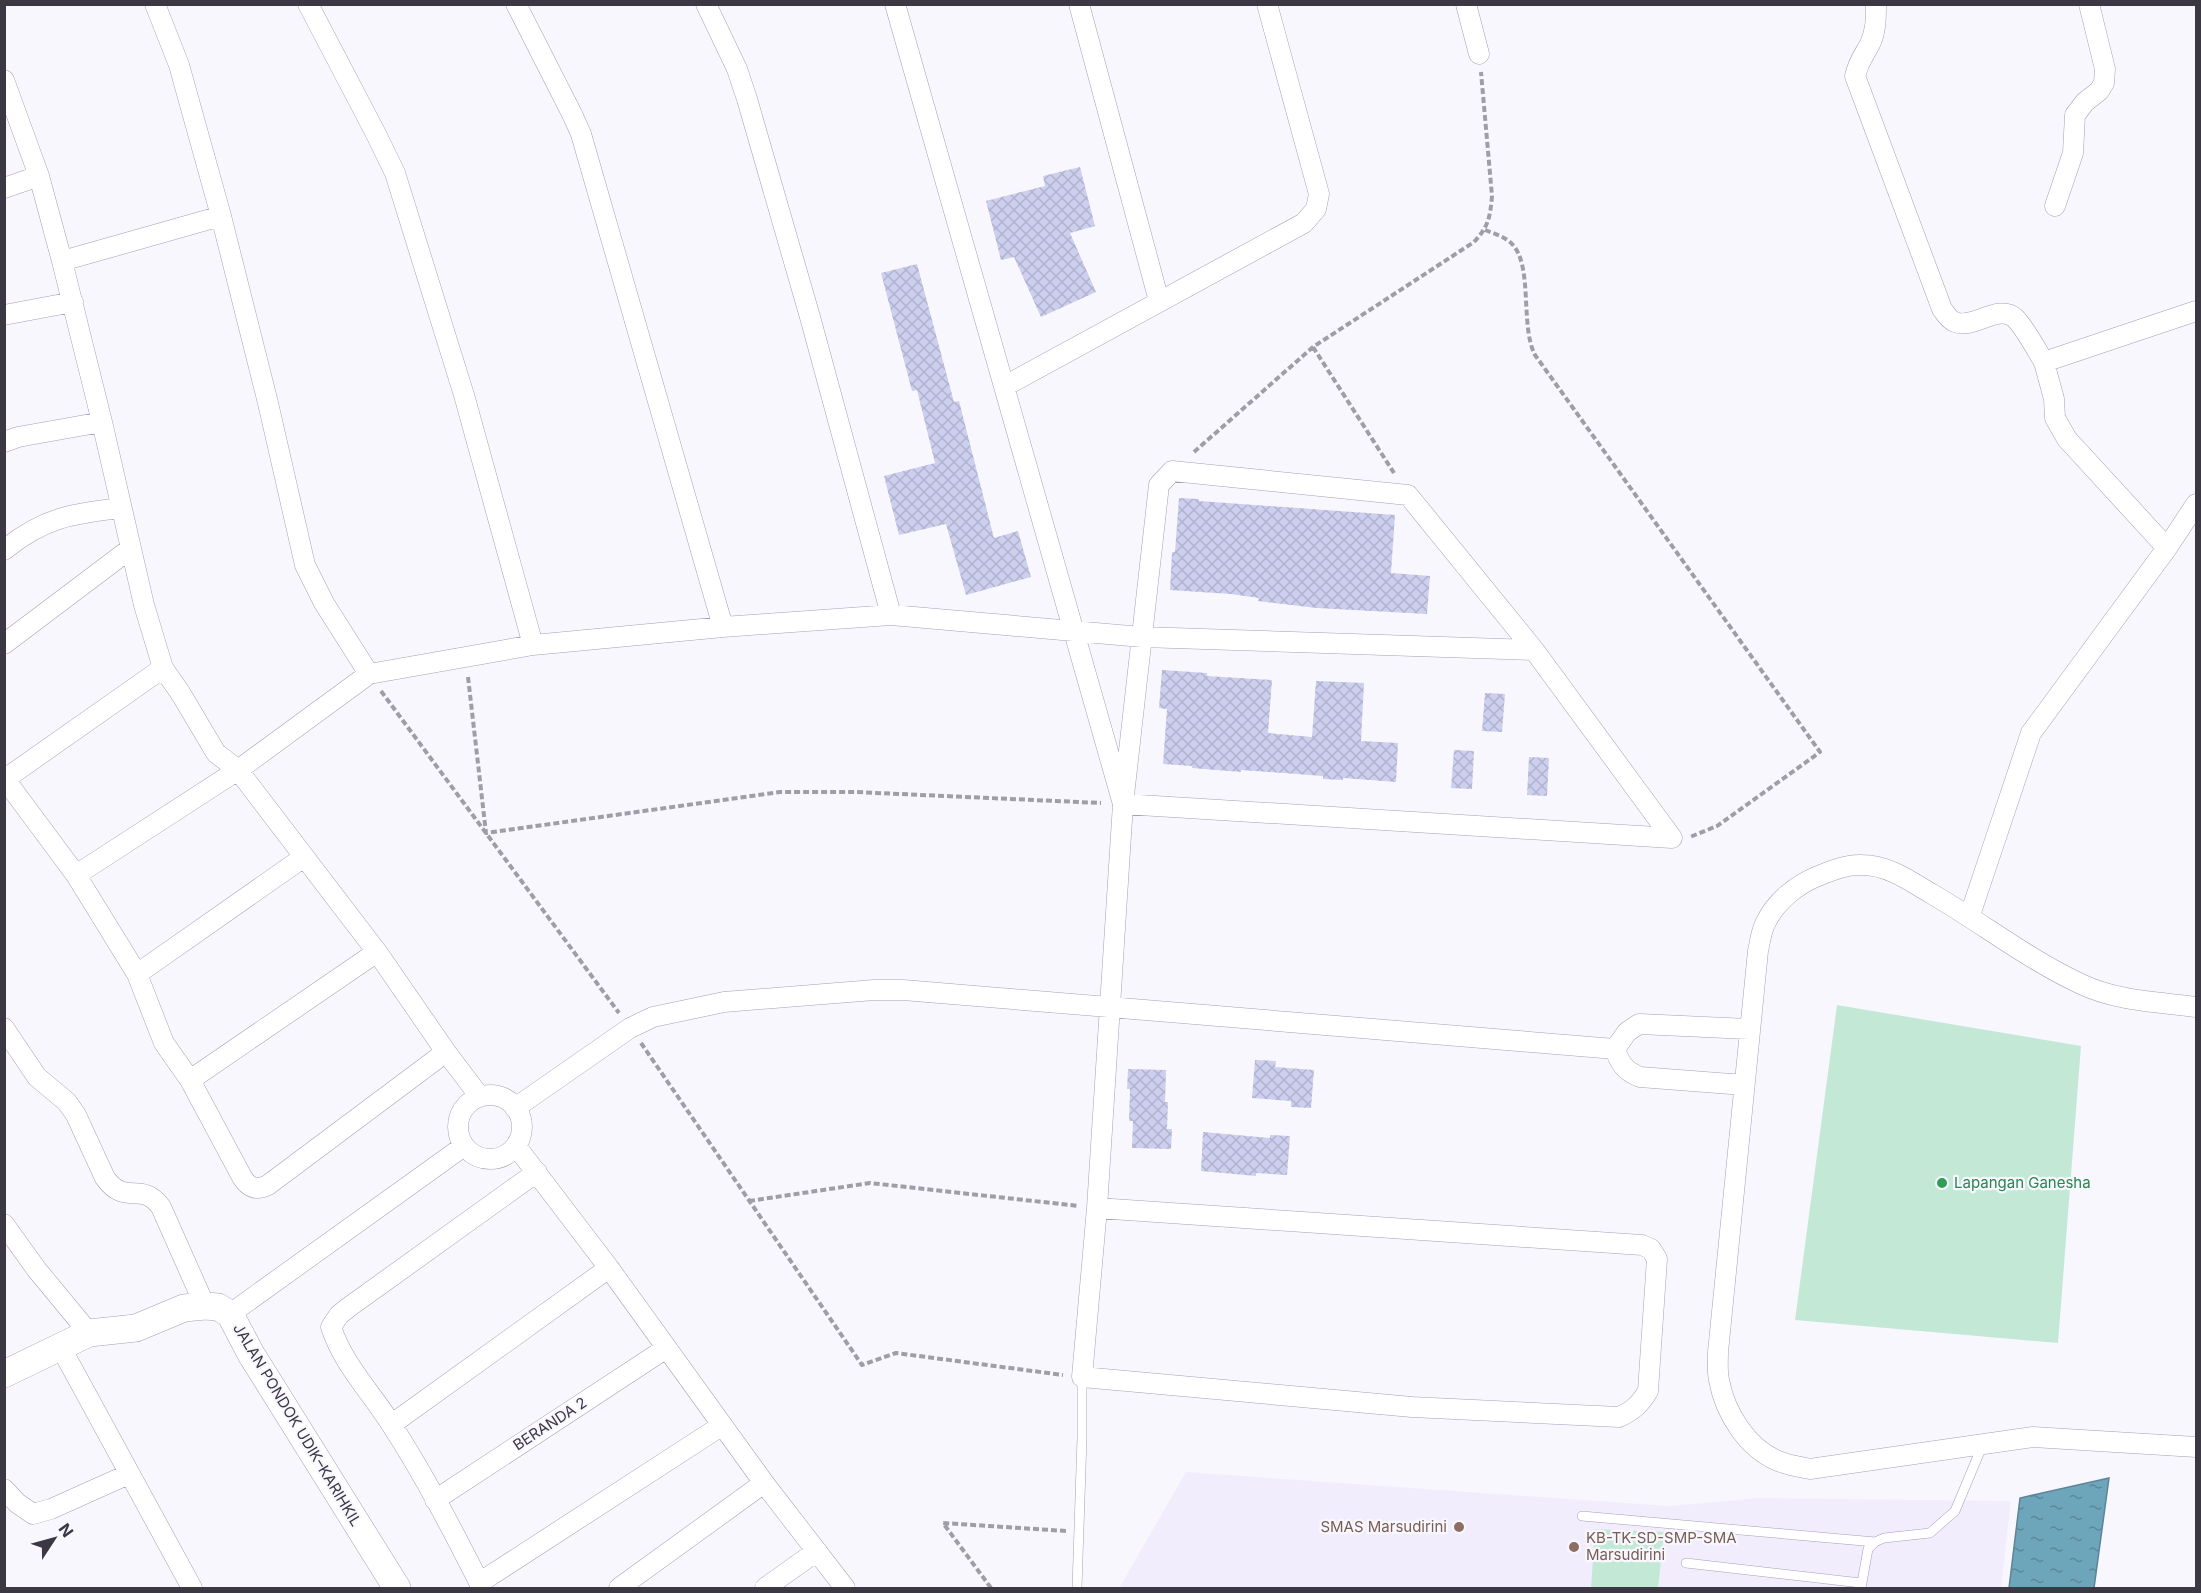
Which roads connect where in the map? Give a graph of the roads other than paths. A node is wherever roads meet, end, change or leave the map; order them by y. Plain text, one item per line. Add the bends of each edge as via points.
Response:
1 (155, 4) edge
2 (308, 4) edge
3 (516, 4) edge
4 (705, 4) edge
5 (895, 4) edge
6 (1079, 4) edge
7 (1267, 4) edge
8 (1466, 4) edge
9 (1876, 4) edge
10 (2089, 4) edge
11 (1479, 54) road end
12 (4, 80) edge
13 (39, 176) junction
14 (4, 188) edge
15 (2055, 206) dead end
16 (221, 216) junction
17 (62, 261) junction
18 (1159, 301) junction
19 (73, 302) junction
20 (2196, 311) edge
21 (4, 315) edge
22 (2044, 362) junction
23 (1005, 386) junction
24 (102, 422) junction
25 (4, 442) edge
26 (2196, 504) edge
27 (121, 508) junction
28 (2167, 548) junction
29 (130, 549) junction
30 (4, 550) edge
31 (891, 615) junction
32 (723, 627) junction
33 (1072, 630) junction
34 (1142, 637) junction
35 (4, 644) edge
36 (533, 645) junction
37 (1534, 650) junction
38 (163, 668) junction
39 (369, 674) junction
40 (238, 770) junction
41 (5, 778) edge
42 (1123, 804) junction
43 (304, 857) junction
44 (76, 875) junction
45 (1970, 915) junction
46 (377, 952) junction
47 (137, 974) junction
48 (1109, 1006) junction
49 (2196, 1007) edge
50 (4, 1028) edge
51 (1749, 1029) junction
52 (1615, 1049) junction
53 (446, 1052) junction
54 (190, 1080) junction
55 (1744, 1085) junction
56 (480, 1097) junction
57 (515, 1108) junction
58 (464, 1146) junction
59 (516, 1146) junction
60 (537, 1172) junction
61 (1097, 1208) junction
62 (4, 1224) edge
63 (609, 1268) junction
64 (205, 1306) junction
65 (230, 1314) junction
66 (88, 1333) junction
67 (60, 1346) junction
68 (665, 1349) junction
69 (4, 1374) edge
70 (1082, 1377) junction
71 (392, 1424) junction
72 (721, 1426) junction
73 (1983, 1444) junction
74 (2196, 1447) edge
75 (129, 1474) junction
76 (764, 1484) junction
77 (4, 1489) edge
78 (435, 1500) junction
79 (1582, 1516) dead end
80 (1875, 1542) junction
81 (817, 1551) junction
82 (1686, 1563) dead end
83 (480, 1586) edge
84 (1861, 1586) edge
85 (192, 1588) edge
86 (397, 1588) edge
87 (619, 1588) edge
88 (765, 1588) edge
89 (845, 1588) edge
90 (1077, 1588) edge

1 - 16 street via 179,65
2 - 36 street via 395,173 464,395
3 - 32 street via 581,134
4 - 31 street via 747,99
5 - 23 street
6 - 18 street
7 - 18 street via 1319,194 1316,209 1304,223
8 - 11 street
9 - 22 street via 1876,25 1858,61 1856,76 1942,309 1961,324 1996,315 2014,317
10 - 15 street via 2105,69 2104,83 2075,115 2073,153
12 - 13 street
13 - 14 street
13 - 17 street
16 - 17 street
16 - 39 street via 305,565
17 - 19 street
18 - 23 street
19 - 21 street
19 - 24 street
20 - 22 street
22 - 28 street via 2055,418 2067,439
23 - 33 street
24 - 25 street
24 - 27 street
26 - 28 street
27 - 29 street
27 - 30 street via 70,515 33,529
28 - 45 street via 2031,733
29 - 35 street
29 - 38 street
31 - 32 street
31 - 33 street
32 - 36 street
33 - 34 street
33 - 42 street
34 - 37 street
34 - 37 street via 1160,485 1172,471 1408,495
34 - 42 street
36 - 39 street
37 - 42 street via 1672,838
38 - 40 street via 216,753
38 - 41 street
39 - 40 street
40 - 43 street
40 - 44 street
41 - 44 street
42 - 48 street
43 - 46 street
43 - 47 street
44 - 47 street
45 - 49 street via 2084,986 2109,994
45 - 51 street via 1881,867 1861,864 1834,869 1806,881 1780,902 1765,924
46 - 53 street
46 - 54 street
47 - 54 street via 164,1042
48 - 52 street
48 - 57 street via 903,990 724,1002 653,1017 630,1028
48 - 61 street
50 - 64 street via 37,1077 67,1102 76,1115 111,1187 124,1194 150,1195 161,1207
51 - 52 street via 1639,1024 1627,1032
51 - 55 street
52 - 55 street via 1619,1062 1640,1077
53 - 54 street via 268,1185 257,1189 242,1177
53 - 56 street
55 - 73 street via 1718,1352 1719,1379 1727,1408 1758,1450 1779,1461 1810,1469
56 - 57 street via 499,1097
56 - 58 street via 471,1102 460,1118 458,1127
57 - 59 street via 521,1127
58 - 59 street via 480,1158 490,1159
58 - 65 street
59 - 60 street
60 - 63 street
60 - 71 street via 349,1307 333,1323 335,1339 350,1367
61 - 70 street
61 - 70 street via 1641,1245 1651,1249 1657,1259 1651,1373 1648,1391 1640,1404 1619,1417 1412,1407
62 - 66 street
63 - 68 street
63 - 71 street
64 - 65 street, JALAN PONDOK UDIK–KARIHKIL via 218,1307
64 - 66 street, JALAN PONDOK UDIK–KARIHKIL via 184,1308 136,1328
65 - 86 street, JALAN PONDOK UDIK–KARIHKIL
66 - 67 street, JALAN PONDOK UDIK–KARIHKIL
67 - 69 street, JALAN PONDOK UDIK–KARIHKIL
67 - 75 street
68 - 72 street
68 - 78 street, BERANDA 2
70 - 90 lane
71 - 78 street
72 - 76 street
72 - 83 street
73 - 74 street via 2033,1437
73 - 80 lane via 1955,1511 1930,1533
75 - 77 street via 33,1514
75 - 85 street
76 - 81 street
76 - 87 street
78 - 83 street
79 - 80 lane
80 - 84 lane via 1868,1550
81 - 88 street
81 - 89 street
82 - 84 lane

